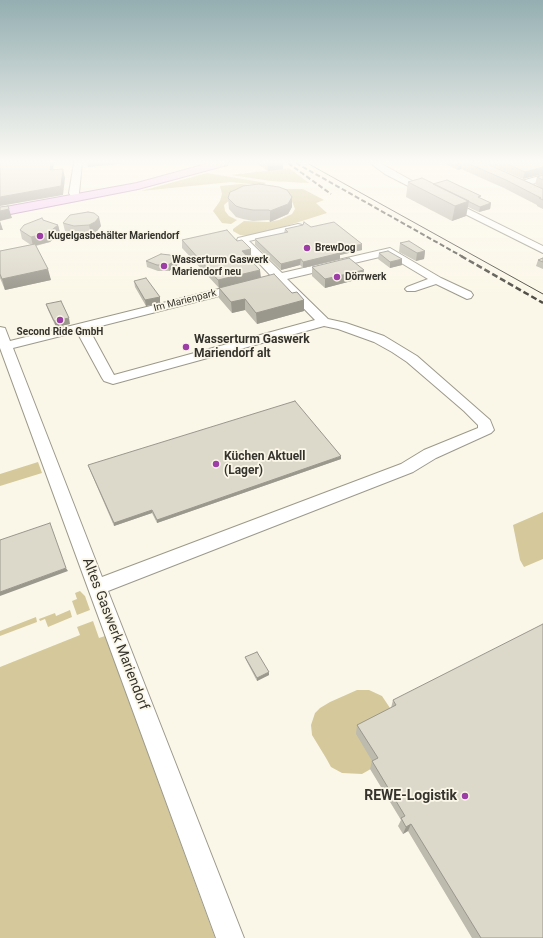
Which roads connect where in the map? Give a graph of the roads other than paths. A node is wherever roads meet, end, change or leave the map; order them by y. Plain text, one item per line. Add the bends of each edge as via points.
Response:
1 (28, 207) edge
2 (457, 207) edge
3 (0, 212) edge
4 (298, 227) edge
5 (543, 250) edge
6 (273, 278) junction
7 (437, 280) junction
8 (247, 286) edge
9 (412, 289) dead end
10 (467, 295) dead end
11 (324, 322) junction
12 (81, 327) junction
13 (3, 338) edge
14 (97, 587) junction
15 (230, 938) edge

1 - 3 main road
2 - 5 street
4 - 6 street via 242,240
6 - 7 street via 390,251
6 - 11 street
7 - 9 street
7 - 10 street
8 - 12 street, Im Marienpark
11 - 12 street via 113,380 109,378
11 - 14 street via 342,326 398,349 469,408 485,423 486,430 430,454 407,468
12 - 13 street, Im Marienpark
13 - 14 street, Altes Gaswerk Mariendorf
14 - 15 street, Altes Gaswerk Mariendorf

